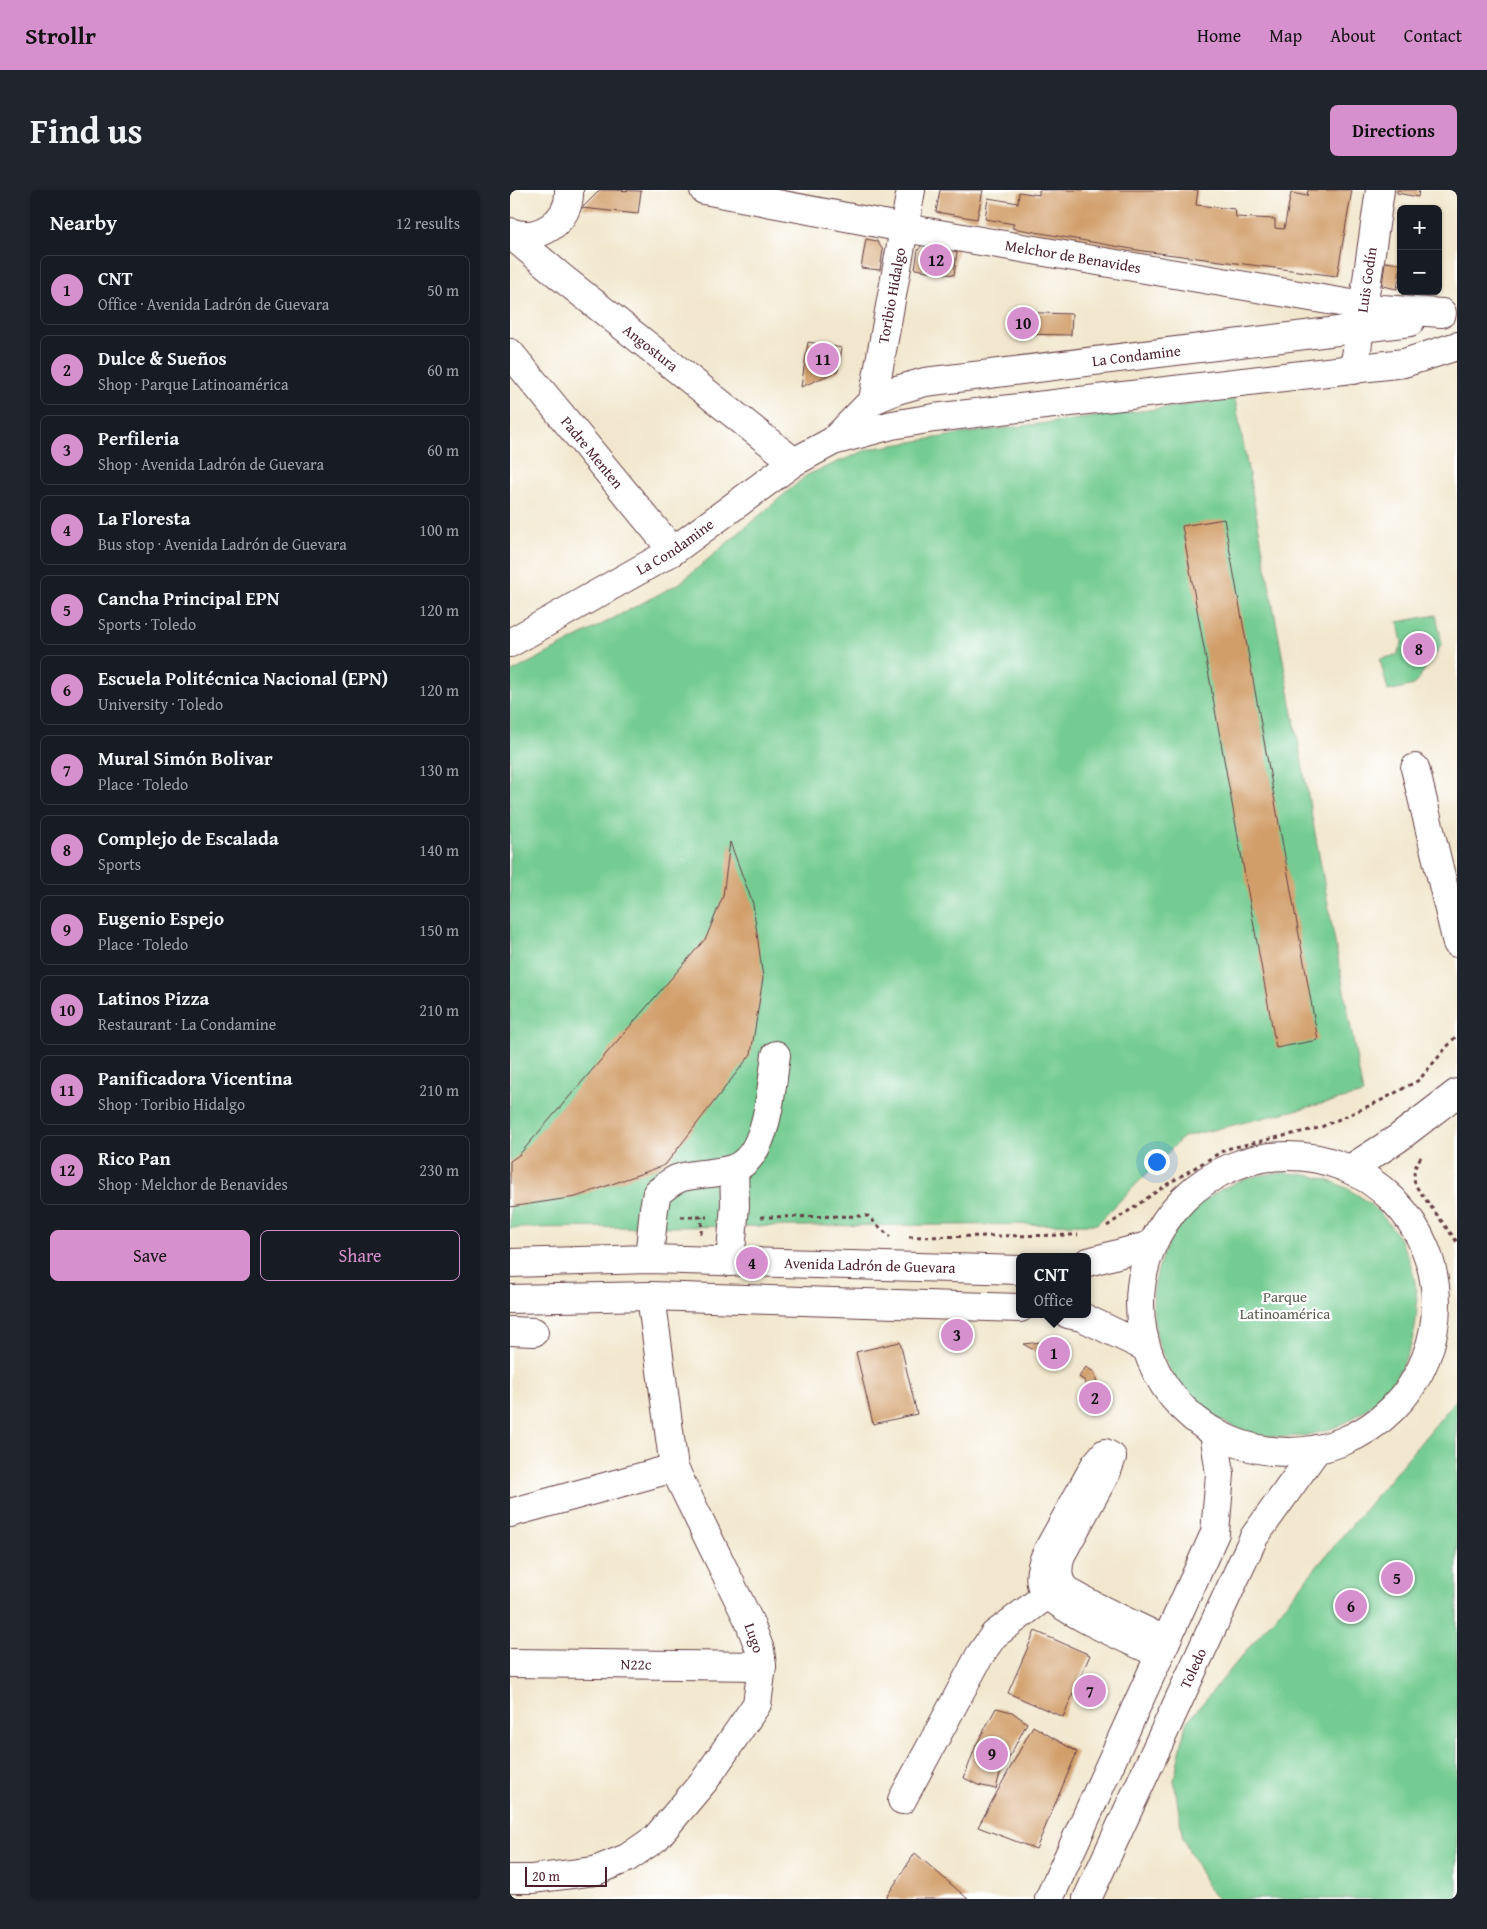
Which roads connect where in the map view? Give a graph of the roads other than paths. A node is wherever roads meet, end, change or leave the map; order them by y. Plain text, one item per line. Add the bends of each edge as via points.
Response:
1 (569, 190) edge
2 (704, 190) edge
3 (911, 190) edge
4 (1380, 190) edge
5 (904, 228) junction
6 (510, 233) edge
7 (1450, 309) edge
8 (1361, 318) junction
9 (510, 353) edge
10 (1454, 354) edge
11 (1354, 370) junction
12 (872, 400) junction
13 (833, 441) junction
14 (794, 462) junction
15 (673, 551) junction
16 (510, 643) edge
17 (1415, 768) dead end
18 (1457, 943) edge
19 (776, 1055) dead end
20 (1457, 1093) edge
21 (1350, 1168) junction
22 (734, 1169) junction
23 (1151, 1245) junction
24 (649, 1259) junction
25 (1091, 1261) edge
26 (730, 1262) junction
27 (510, 1263) edge
28 (1016, 1270) edge
29 (651, 1296) junction
30 (510, 1299) edge
31 (1447, 1304) edge
32 (1016, 1308) edge
33 (1084, 1318) edge
34 (1146, 1347) junction
35 (1214, 1432) junction
36 (1317, 1449) junction
37 (674, 1468) junction
38 (510, 1513) edge
39 (1048, 1595) junction
40 (1163, 1648) junction
41 (510, 1663) edge
42 (762, 1666) junction
43 (902, 1800) dead end
44 (510, 1879) edge
45 (1049, 1899) edge
46 (1087, 1899) edge

1 - 6 street via 565,211 548,229 532,235
2 - 5 street, Melchor de Benavides
3 - 5 street, Toribio Hidalgo
4 - 8 street, Luis Godín
5 - 8 street, Melchor de Benavides
5 - 12 street, Toribio Hidalgo
6 - 14 street, Angostura
7 - 8 street, La Condamine via 1411,322
8 - 11 street, Luis Godín
8 - 12 street, La Condamine via 926,382
9 - 15 street, Padre Menten
10 - 11 street, La Condamine
11 - 13 street, La Condamine via 934,418 892,425
12 - 13 street, La Condamine
13 - 14 street, La Condamine
14 - 15 street, La Condamine
15 - 16 street, La Condamine
17 - 18 street
19 - 22 street via 766,1122 756,1150
20 - 21 street via 1397,1139
21 - 23 street via 1304,1156 1257,1159 1213,1176 1176,1205
21 - 31 street via 1386,1191 1414,1223
22 - 24 street via 681,1177 657,1193
22 - 26 street
23 - 25 street
23 - 34 street via 1139,1292
24 - 26 street, Avenida Ladrón de Guevara
24 - 27 street, Avenida Ladrón de Guevara
26 - 28 street, Avenida Ladrón de Guevara
29 - 30 street
29 - 32 street
29 - 37 street, Lugo
31 - 36 street via 1416,1381 1390,1412 1356,1436
33 - 34 street
34 - 35 street via 1161,1381 1178,1403
35 - 36 street via 1247,1446 1282,1452
35 - 40 street via 1220,1474 1215,1533
36 - 46 street, Toledo via 1254,1537
37 - 38 street
37 - 42 street, Lugo via 749,1621 760,1650
39 - 40 street via 1062,1606
39 - 40 street via 1040,1574 1044,1558 1094,1465 1105,1453 1112,1457 1107,1471 1061,1555 1059,1578 1062,1586 1076,1596
39 - 43 street via 994,1636 980,1655
40 - 45 street
41 - 42 street, N22c
42 - 44 street, Lugo via 757,1704 705,1780 656,1838 627,1858 595,1871

